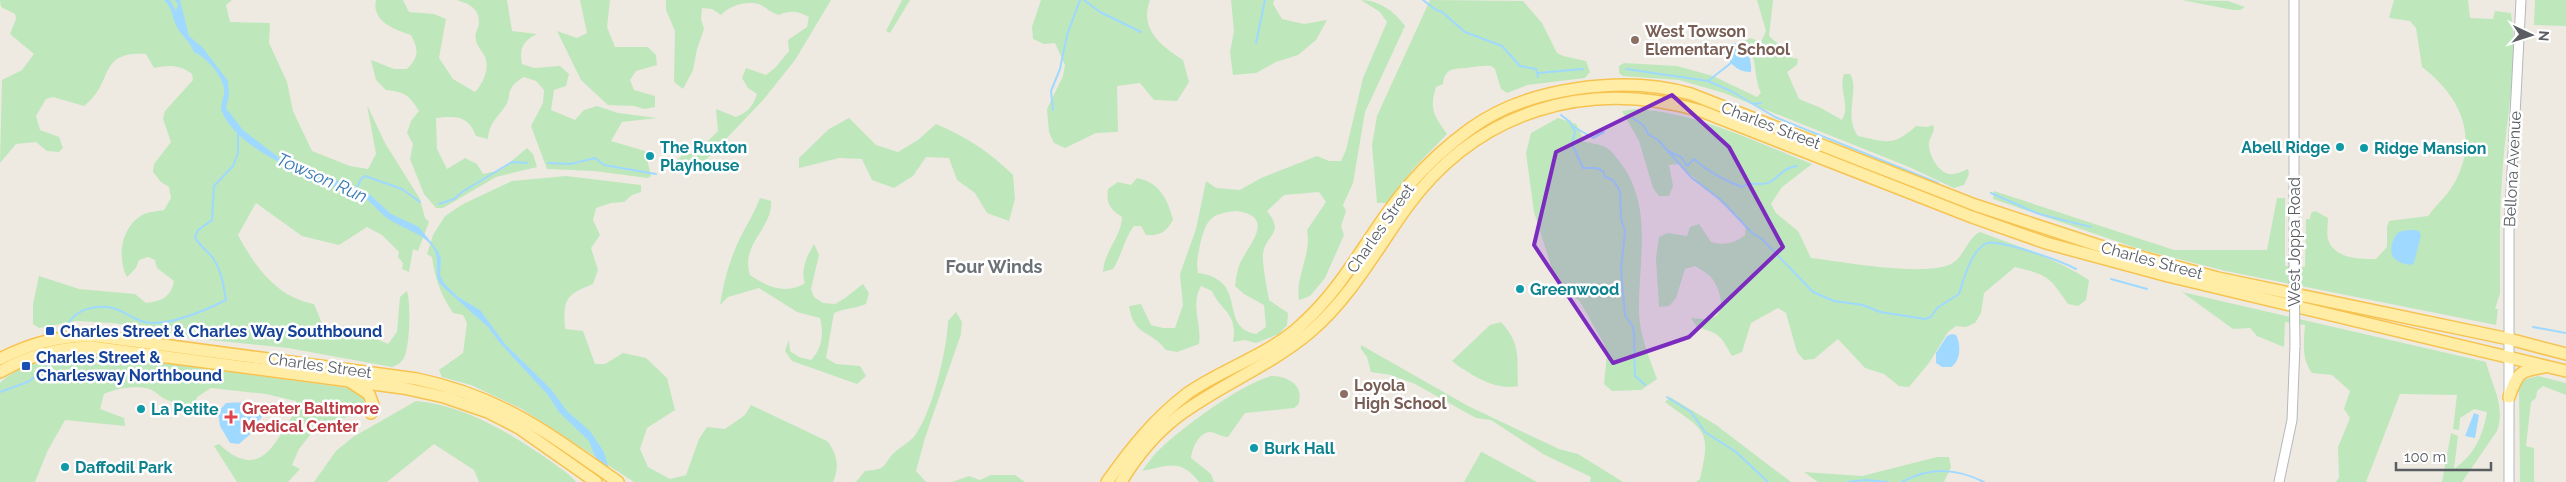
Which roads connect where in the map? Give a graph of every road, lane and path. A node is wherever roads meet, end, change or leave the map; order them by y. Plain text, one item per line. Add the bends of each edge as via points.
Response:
1 (2294, 0) edge
2 (2520, 0) edge
3 (2509, 339) junction
4 (2566, 354) edge
5 (2509, 356) junction
6 (0, 359) edge
7 (2548, 366) junction
8 (2566, 371) edge
9 (0, 372) edge
10 (346, 380) junction
11 (2509, 397) junction
12 (370, 414) dead end
13 (565, 460) junction
14 (614, 481) edge
15 (583, 482) edge
16 (596, 482) edge
17 (1107, 482) edge
18 (1121, 482) edge
19 (2279, 482) edge
20 (2509, 482) edge

1 - 19 street, West Joppa Road, bridge via 2295,345 2292,420
2 - 3 street, Bellona Avenue via 2511,162
3 - 4 main road, Charles Street
3 - 5 street, Bellona Avenue
3 - 17 main road, Charles Street via 2253,286 2107,248 1975,205 1691,94 1643,87 1601,86 1528,100 1471,128 1408,186 1334,292 1301,326 1189,393 1169,409 1145,431
5 - 7 main road, Charles Street
5 - 11 street, Bellona Avenue
5 - 18 main road, Charles Street via 2082,253 1972,217 1701,111 1656,100 1607,98 1567,102 1533,111 1475,139 1420,190 1348,293 1321,322 1262,366 1177,417 1148,444
6 - 14 main road, Charles Street via 50,340 96,336 417,379 462,391 513,412 548,432
7 - 8 main road, Charles Street
7 - 11 main road via 2520,373
9 - 10 main road, Charles Street via 48,352 91,347
10 - 12 main road via 370,394 373,405
10 - 13 main road, Charles Street via 418,390 459,401 519,428
11 - 20 street, Bellona Avenue
13 - 15 main road
13 - 16 main road, Charles Street

